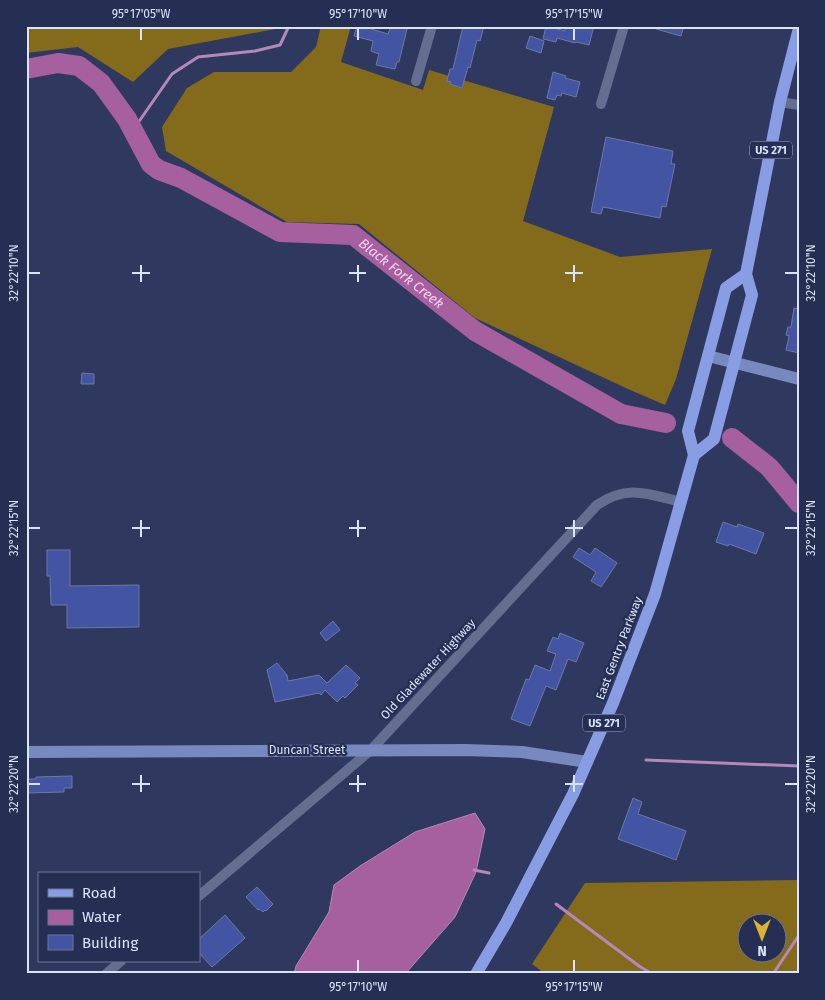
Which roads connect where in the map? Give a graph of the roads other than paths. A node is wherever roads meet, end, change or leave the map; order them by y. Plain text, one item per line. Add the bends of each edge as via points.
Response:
1 (432, 26) edge
2 (624, 26) edge
3 (799, 28) edge
4 (416, 81) dead end
5 (780, 102) junction
6 (602, 104) dead end
7 (799, 105) edge
8 (746, 274) junction
9 (708, 356) junction
10 (734, 363) junction
11 (799, 378) edge
12 (694, 455) junction
13 (681, 502) junction
14 (371, 750) junction
15 (26, 752) edge
16 (587, 762) junction
17 (200, 895) edge
18 (120, 962) edge
19 (106, 974) edge
20 (476, 974) edge

1 - 4 street
2 - 6 street
3 - 5 main road, US 271
5 - 7 street
5 - 8 main road, US 271
8 - 9 main road, East Gentry Parkway / US 271 via 726,288
8 - 10 main road, US 271 via 752,295
9 - 10 street
9 - 12 main road, East Gentry Parkway / US 271 via 688,431
10 - 11 street
10 - 12 main road, US 271 via 714,438
12 - 13 main road, East Gentry Parkway / US 271
13 - 14 street, Old Gladewater Highway via 633,492 613,495 596,505
13 - 16 main road, East Gentry Parkway / US 271 via 654,594
14 - 15 street, Duncan Street
14 - 16 street, Duncan Street via 522,752
14 - 17 street, Old Gladewater Highway
16 - 20 main road, East Gentry Parkway / US 271 via 527,884
18 - 19 street

